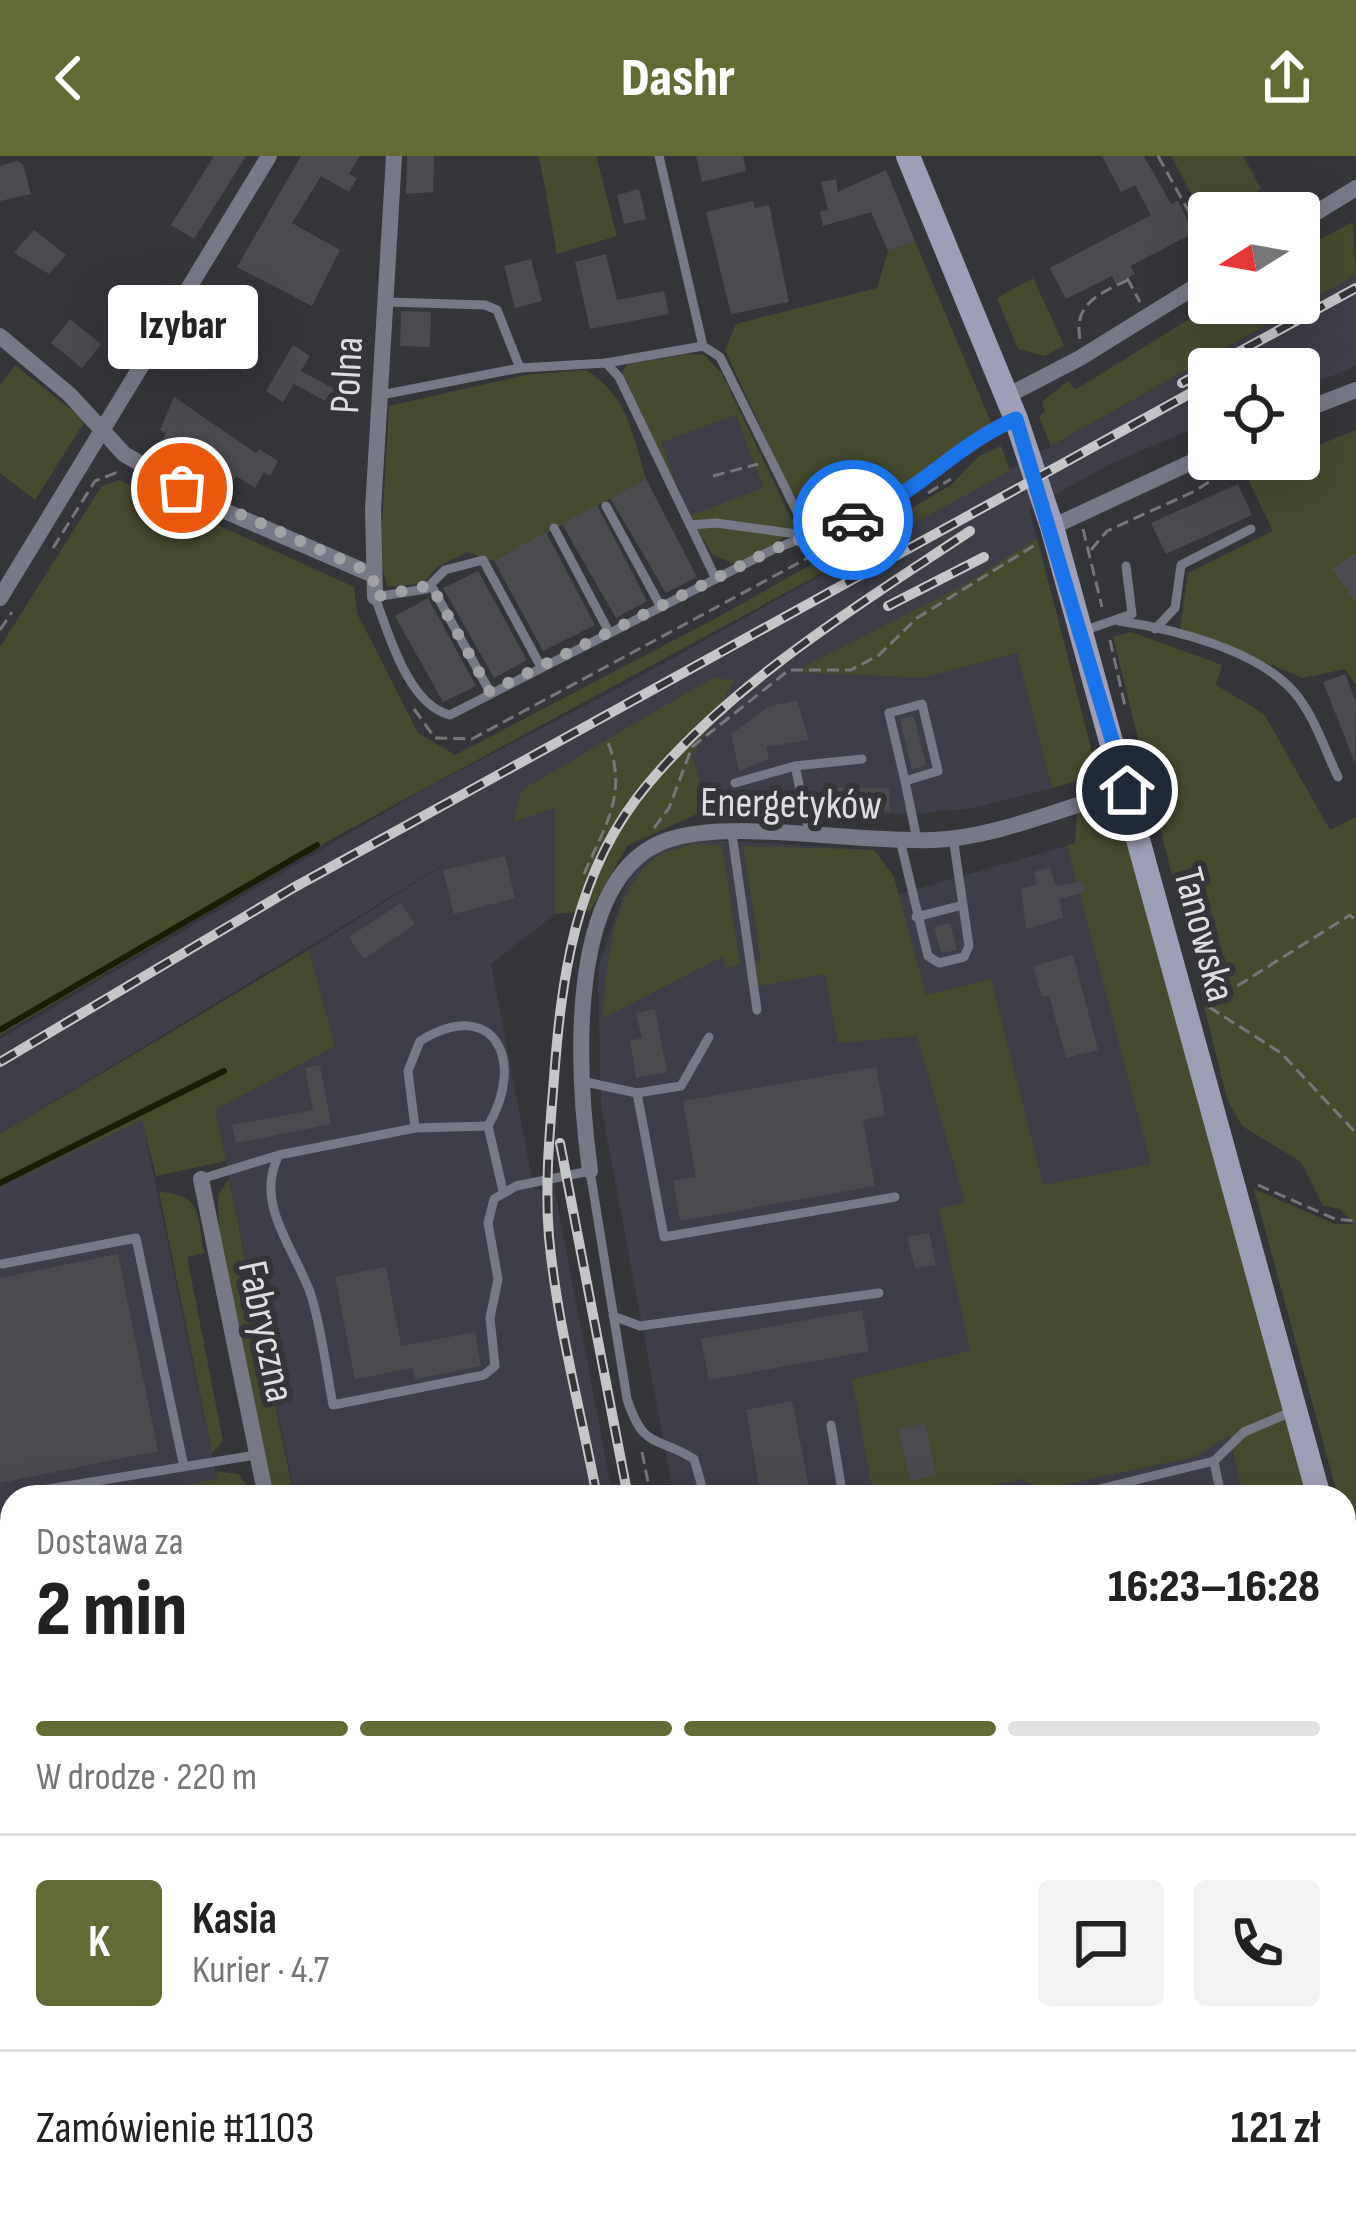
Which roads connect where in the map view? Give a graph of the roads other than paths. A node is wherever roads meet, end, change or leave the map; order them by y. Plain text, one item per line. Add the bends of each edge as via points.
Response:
1 (269, 156) edge
2 (394, 156) edge
3 (659, 156) edge
4 (908, 156) edge
5 (1356, 188) edge
6 (1320, 210) edge
7 (1188, 291) edge
8 (384, 302) junction
9 (0, 336) edge
10 (703, 346) junction
11 (606, 363) junction
12 (520, 368) junction
13 (1356, 390) edge
14 (380, 395) junction
15 (1320, 404) edge
16 (1011, 407) junction
17 (104, 435) junction
18 (1188, 464) edge
19 (606, 506) dead end
20 (690, 525) junction
21 (554, 528) dead end
22 (1251, 529) dead end
23 (1046, 533) junction
24 (809, 536) junction
25 (1126, 566) dead end
26 (373, 575) junction
27 (716, 579) junction
28 (431, 585) junction
29 (375, 597) junction
30 (6, 605) edge
31 (661, 607) junction
32 (1118, 621) junction
33 (1155, 629) junction
34 (1083, 631) junction
35 (609, 632) junction
36 (540, 665) junction
37 (490, 692) junction
38 (862, 759) dead end
39 (795, 766) junction
40 (1338, 777) dead end
41 (905, 781) junction
42 (735, 783) dead end
43 (1127, 790) junction
44 (732, 834) junction
45 (811, 837) junction
46 (953, 838) junction
47 (909, 840) junction
48 (959, 906) junction
49 (916, 917) junction
50 (757, 1010) dead end
51 (709, 1037) dead end
52 (580, 1081) junction
53 (637, 1094) junction
54 (488, 1126) junction
55 (415, 1128) junction
56 (279, 1155) junction
57 (590, 1171) junction
58 (201, 1179) joint
59 (502, 1191) junction
60 (895, 1197) dead end
61 (2, 1264) edge
62 (879, 1293) dead end
63 (614, 1316) junction
64 (1296, 1410) junction
65 (831, 1425) dead end
66 (256, 1455) junction
67 (1214, 1461) junction
68 (184, 1467) junction
69 (73, 1485) edge
70 (263, 1485) edge
71 (701, 1485) edge
72 (841, 1485) edge
73 (1137, 1485) edge
74 (1219, 1485) edge
75 (1316, 1485) edge

1 - 17 street
2 - 8 street, Polna
3 - 10 lane
4 - 16 main road, Tanowska
5 - 6 street
7 - 16 street
8 - 12 lane via 485,304 497,310
8 - 14 street, Polna
9 - 17 street
10 - 11 lane
10 - 24 lane via 720,357
11 - 12 lane
11 - 20 lane
12 - 14 lane
13 - 15 street
14 - 26 street, Polna
16 - 23 main road, Tanowska
16 - 24 lane via 891,502
17 - 26 street via 211,505
17 - 30 street
18 - 23 street
19 - 31 lane
20 - 24 lane
20 - 27 lane
21 - 35 lane
22 - 33 lane via 1181,565 1175,608
23 - 34 main road, Tanowska
24 - 27 lane
25 - 32 lane via 1135,605
26 - 29 street, Polna
27 - 31 lane
28 - 29 lane
28 - 36 lane via 445,570 483,560
28 - 37 lane
29 - 37 lane via 413,683 440,712 450,715
31 - 35 lane
32 - 33 lane
32 - 34 lane
33 - 40 lane via 1276,676 1301,701
34 - 43 main road, Tanowska
35 - 36 lane
36 - 37 lane
38 - 39 lane
39 - 42 lane
39 - 45 lane
41 - 41 lane via 889,713 922,704 938,771
41 - 47 lane
43 - 46 street, Energetyków
43 - 64 main road, Tanowska via 1197,1006 1233,1180
44 - 45 street, Energetyków
44 - 50 lane
44 - 52 street, Energetyków via 678,837 646,849 620,874 604,904 586,990
45 - 47 street, Energetyków
46 - 47 street, Energetyków
46 - 48 lane
47 - 49 lane
48 - 49 lane
48 - 49 lane via 968,952 939,963 928,956
51 - 53 lane via 681,1086
52 - 53 lane
52 - 57 street, Energetyków
53 - 60 lane via 664,1237
54 - 55 lane
54 - 55 lane via 503,1100 506,1060 487,1034 454,1027 420,1041 410,1059
54 - 59 lane
55 - 56 lane
56 - 58 lane
56 - 59 lane via 271,1170 275,1210 311,1297 333,1405 484,1375 495,1366 490,1318 498,1279 488,1223
57 - 59 lane
57 - 63 lane
58 - 66 street, Fabryczna
61 - 68 lane via 136,1238
62 - 63 lane via 640,1326
63 - 71 lane via 636,1426 647,1440 694,1460
64 - 67 lane via 1244,1432
64 - 75 main road, Tanowska
65 - 72 lane
66 - 68 lane
66 - 70 street, Fabryczna
67 - 73 lane
67 - 74 lane
68 - 69 lane

